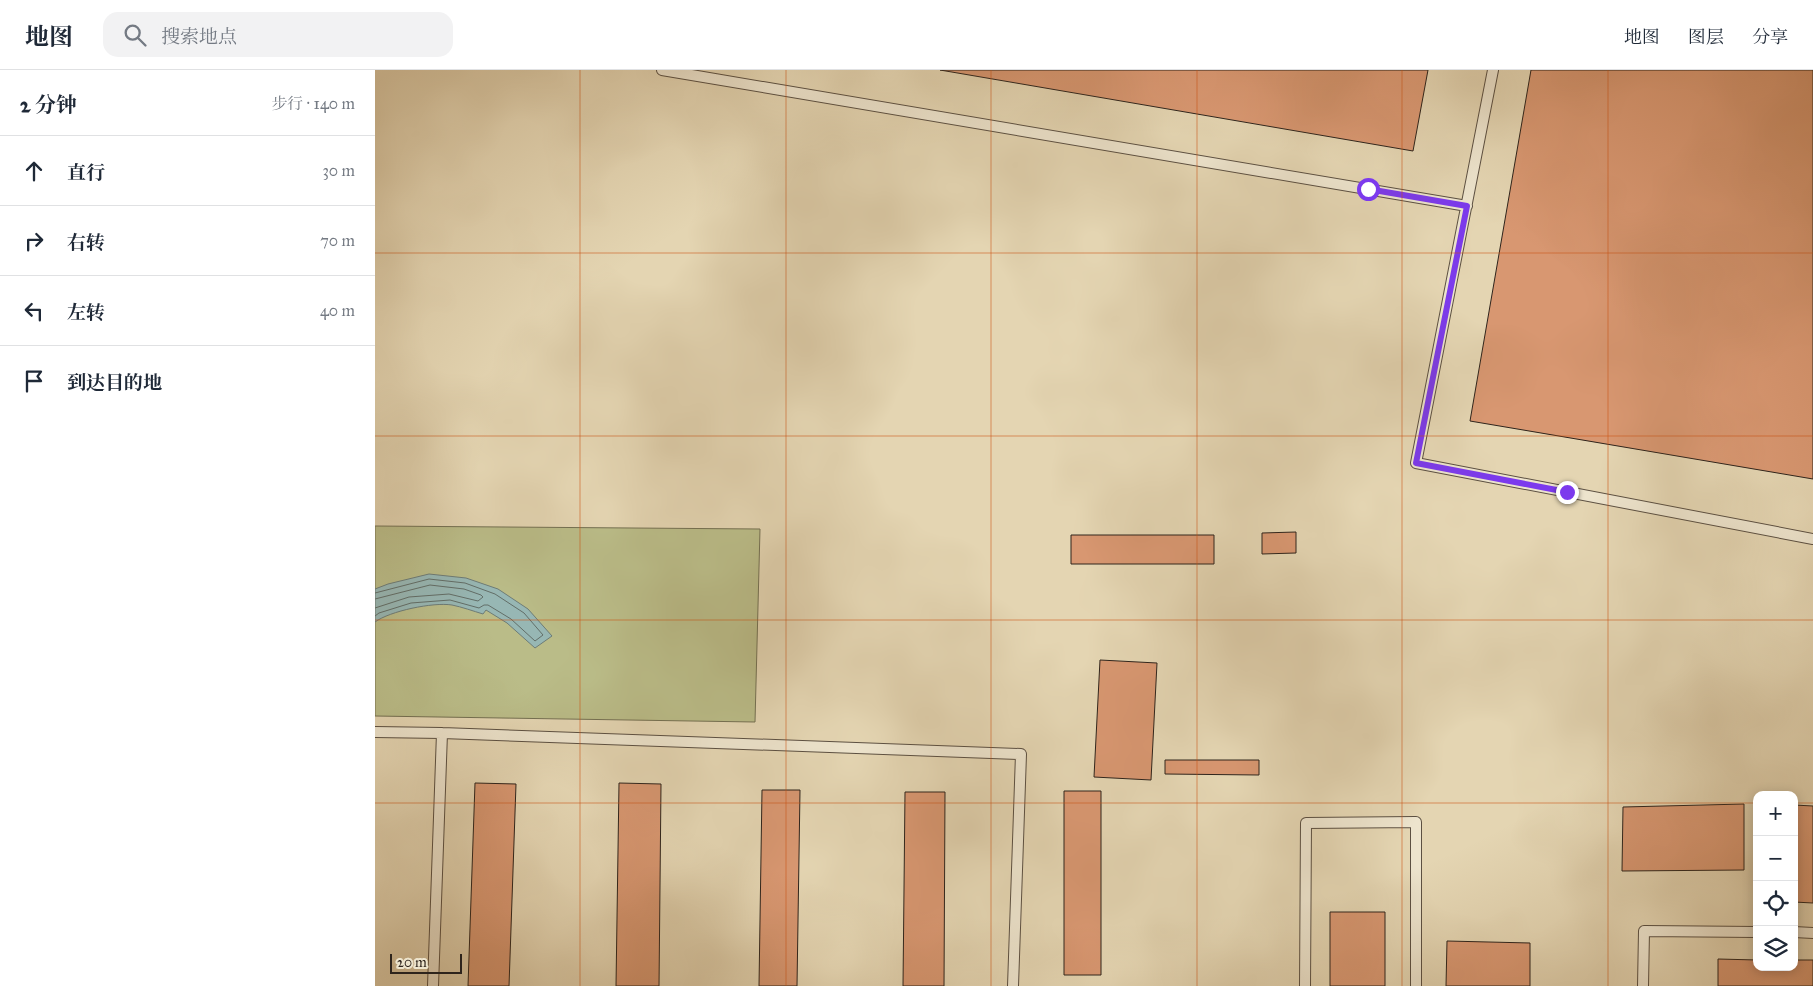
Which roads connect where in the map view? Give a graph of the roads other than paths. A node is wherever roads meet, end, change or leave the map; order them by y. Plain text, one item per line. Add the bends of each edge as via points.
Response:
1 (662, 70) edge
2 (1493, 70) edge
3 (1467, 206) junction
4 (1813, 539) edge
5 (375, 732) edge
6 (442, 733) junction
7 (1753, 932) edge
8 (1798, 932) edge
9 (1813, 933) edge
10 (433, 986) edge
11 (1013, 986) edge
12 (1305, 986) edge
13 (1415, 986) edge
14 (1643, 986) edge

1 - 3 lane
2 - 3 lane
3 - 4 lane via 1416,463
5 - 6 lane
6 - 10 lane
6 - 11 lane via 1021,754
7 - 14 lane via 1644,931
8 - 9 lane
12 - 13 lane via 1306,823 1416,822

